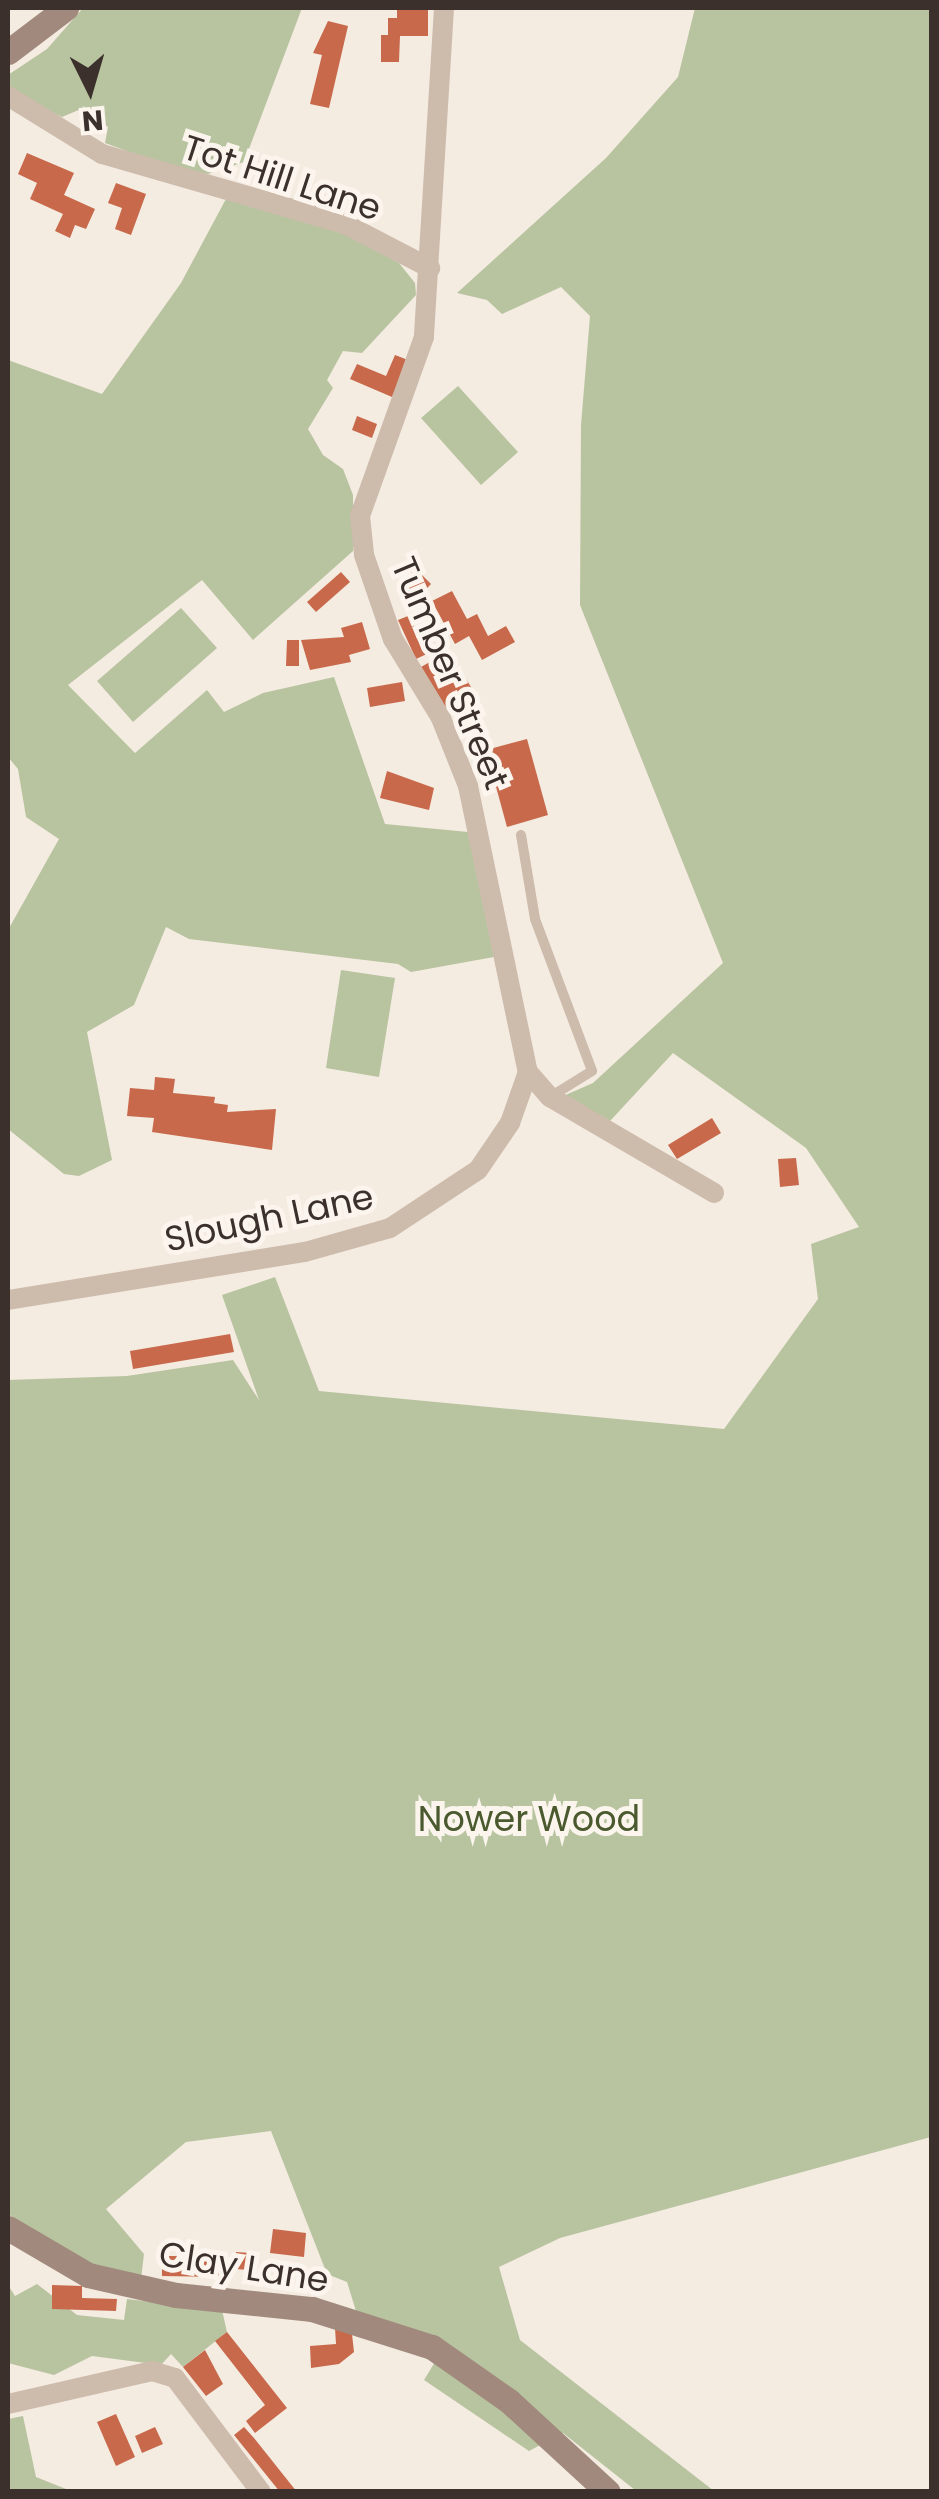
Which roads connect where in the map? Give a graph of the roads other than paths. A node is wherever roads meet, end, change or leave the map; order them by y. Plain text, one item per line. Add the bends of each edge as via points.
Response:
1 (66, 8) edge
2 (444, 8) edge
3 (8, 52) edge
4 (8, 96) edge
5 (430, 268) junction
6 (521, 834) dead end
7 (528, 1072) junction
8 (550, 1097) junction
9 (516, 1108) junction
10 (714, 1193) dead end
11 (8, 1300) edge
12 (8, 2228) edge
13 (8, 2404) edge
14 (261, 2492) edge
15 (608, 2492) edge

1 - 3 street
2 - 5 street, Tumber Street
4 - 5 street, Tot Hill Lane via 102,154 345,224
5 - 7 street, Tumber Street via 424,337 360,516 364,555 393,639 441,718 468,786
6 - 8 lane via 535,918 592,1071
7 - 8 street
7 - 9 street, Slough Lane
8 - 9 street
8 - 10 street
9 - 11 street, Slough Lane via 478,1170 390,1228 304,1252
12 - 15 street, Clay Lane via 88,2275 176,2295 312,2309 432,2348 509,2402
13 - 14 street via 152,2371 175,2378

